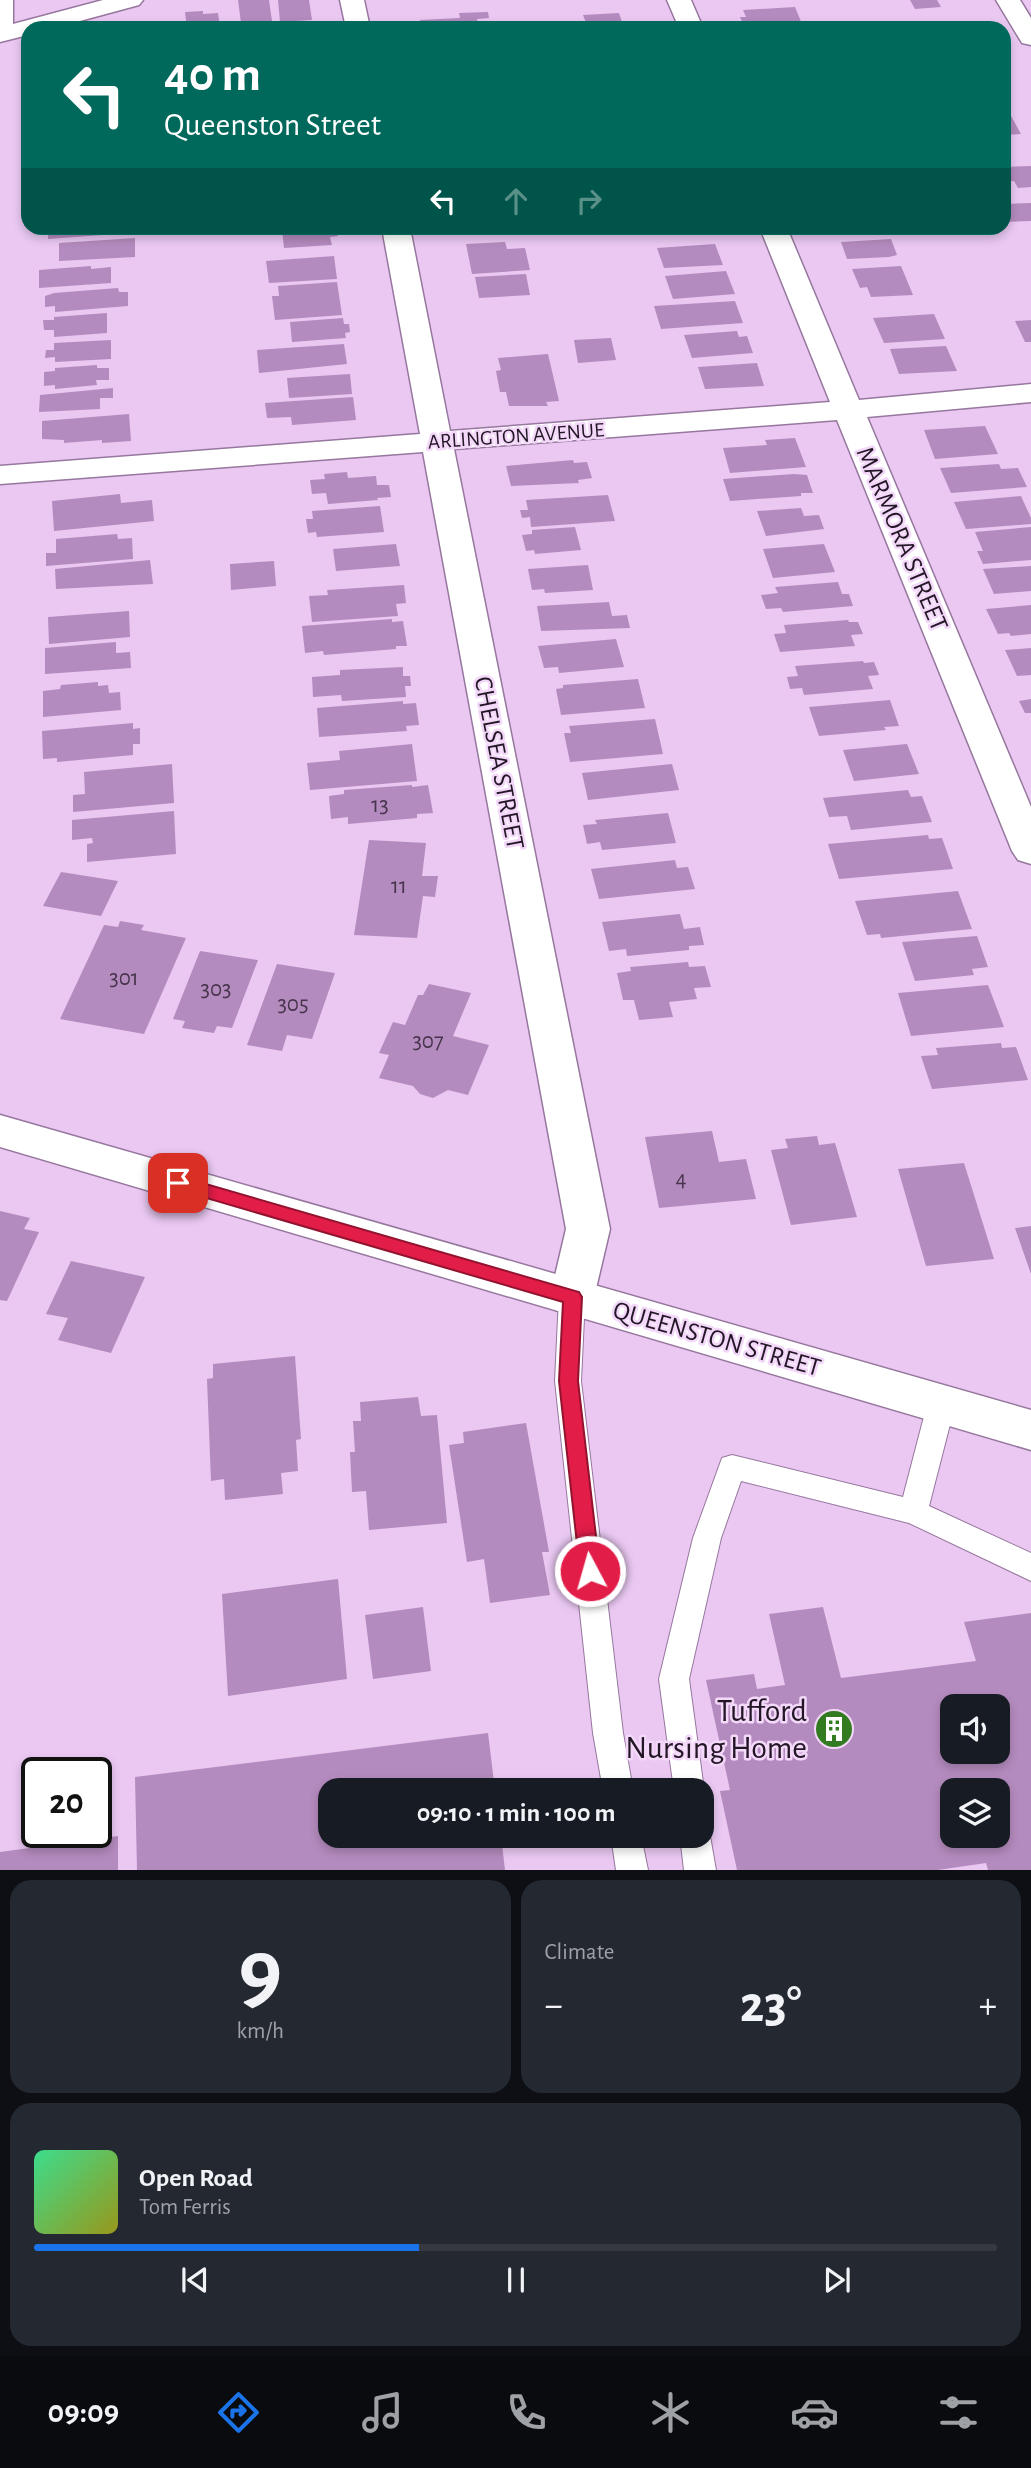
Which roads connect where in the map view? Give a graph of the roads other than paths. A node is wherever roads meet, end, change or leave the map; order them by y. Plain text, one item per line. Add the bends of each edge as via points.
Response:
1 (2, 0) edge
2 (131, 0) edge
3 (352, 0) edge
4 (680, 0) edge
5 (1008, 0) edge
6 (52, 21) edge
7 (356, 21) edge
8 (688, 21) edge
9 (21, 29) edge
10 (0, 35) edge
11 (1031, 38) edge
12 (0, 43) edge
13 (397, 235) edge
14 (776, 235) edge
15 (1031, 393) edge
16 (848, 410) junction
17 (438, 442) junction
18 (0, 475) edge
19 (1031, 851) edge
20 (0, 1131) edge
21 (572, 1297) junction
22 (941, 1405) junction
23 (1031, 1430) edge
24 (913, 1512) junction
25 (1031, 1568) edge
26 (616, 1778) edge
27 (687, 1778) edge
28 (628, 1848) edge
29 (697, 1848) edge
30 (632, 1870) edge
31 (700, 1870) edge

1 - 10 street
2 - 6 street
3 - 7 street
4 - 8 street
5 - 11 street
9 - 10 street
10 - 12 street
13 - 17 street, CHELSEA STREET
14 - 16 street, MARMORA STREET
15 - 16 street, ARLINGTON AVENUE
16 - 17 street, ARLINGTON AVENUE
16 - 19 street, MARMORA STREET
17 - 18 street, ARLINGTON AVENUE
17 - 21 street, CHELSEA STREET via 588,1229
20 - 21 street, QUEENSTON STREET
21 - 22 street, QUEENSTON STREET
21 - 26 lane via 568,1381
22 - 23 street, QUEENSTON STREET
22 - 24 lane
24 - 25 lane
24 - 27 lane via 732,1468 707,1538 674,1679
28 - 30 lane
29 - 31 lane

